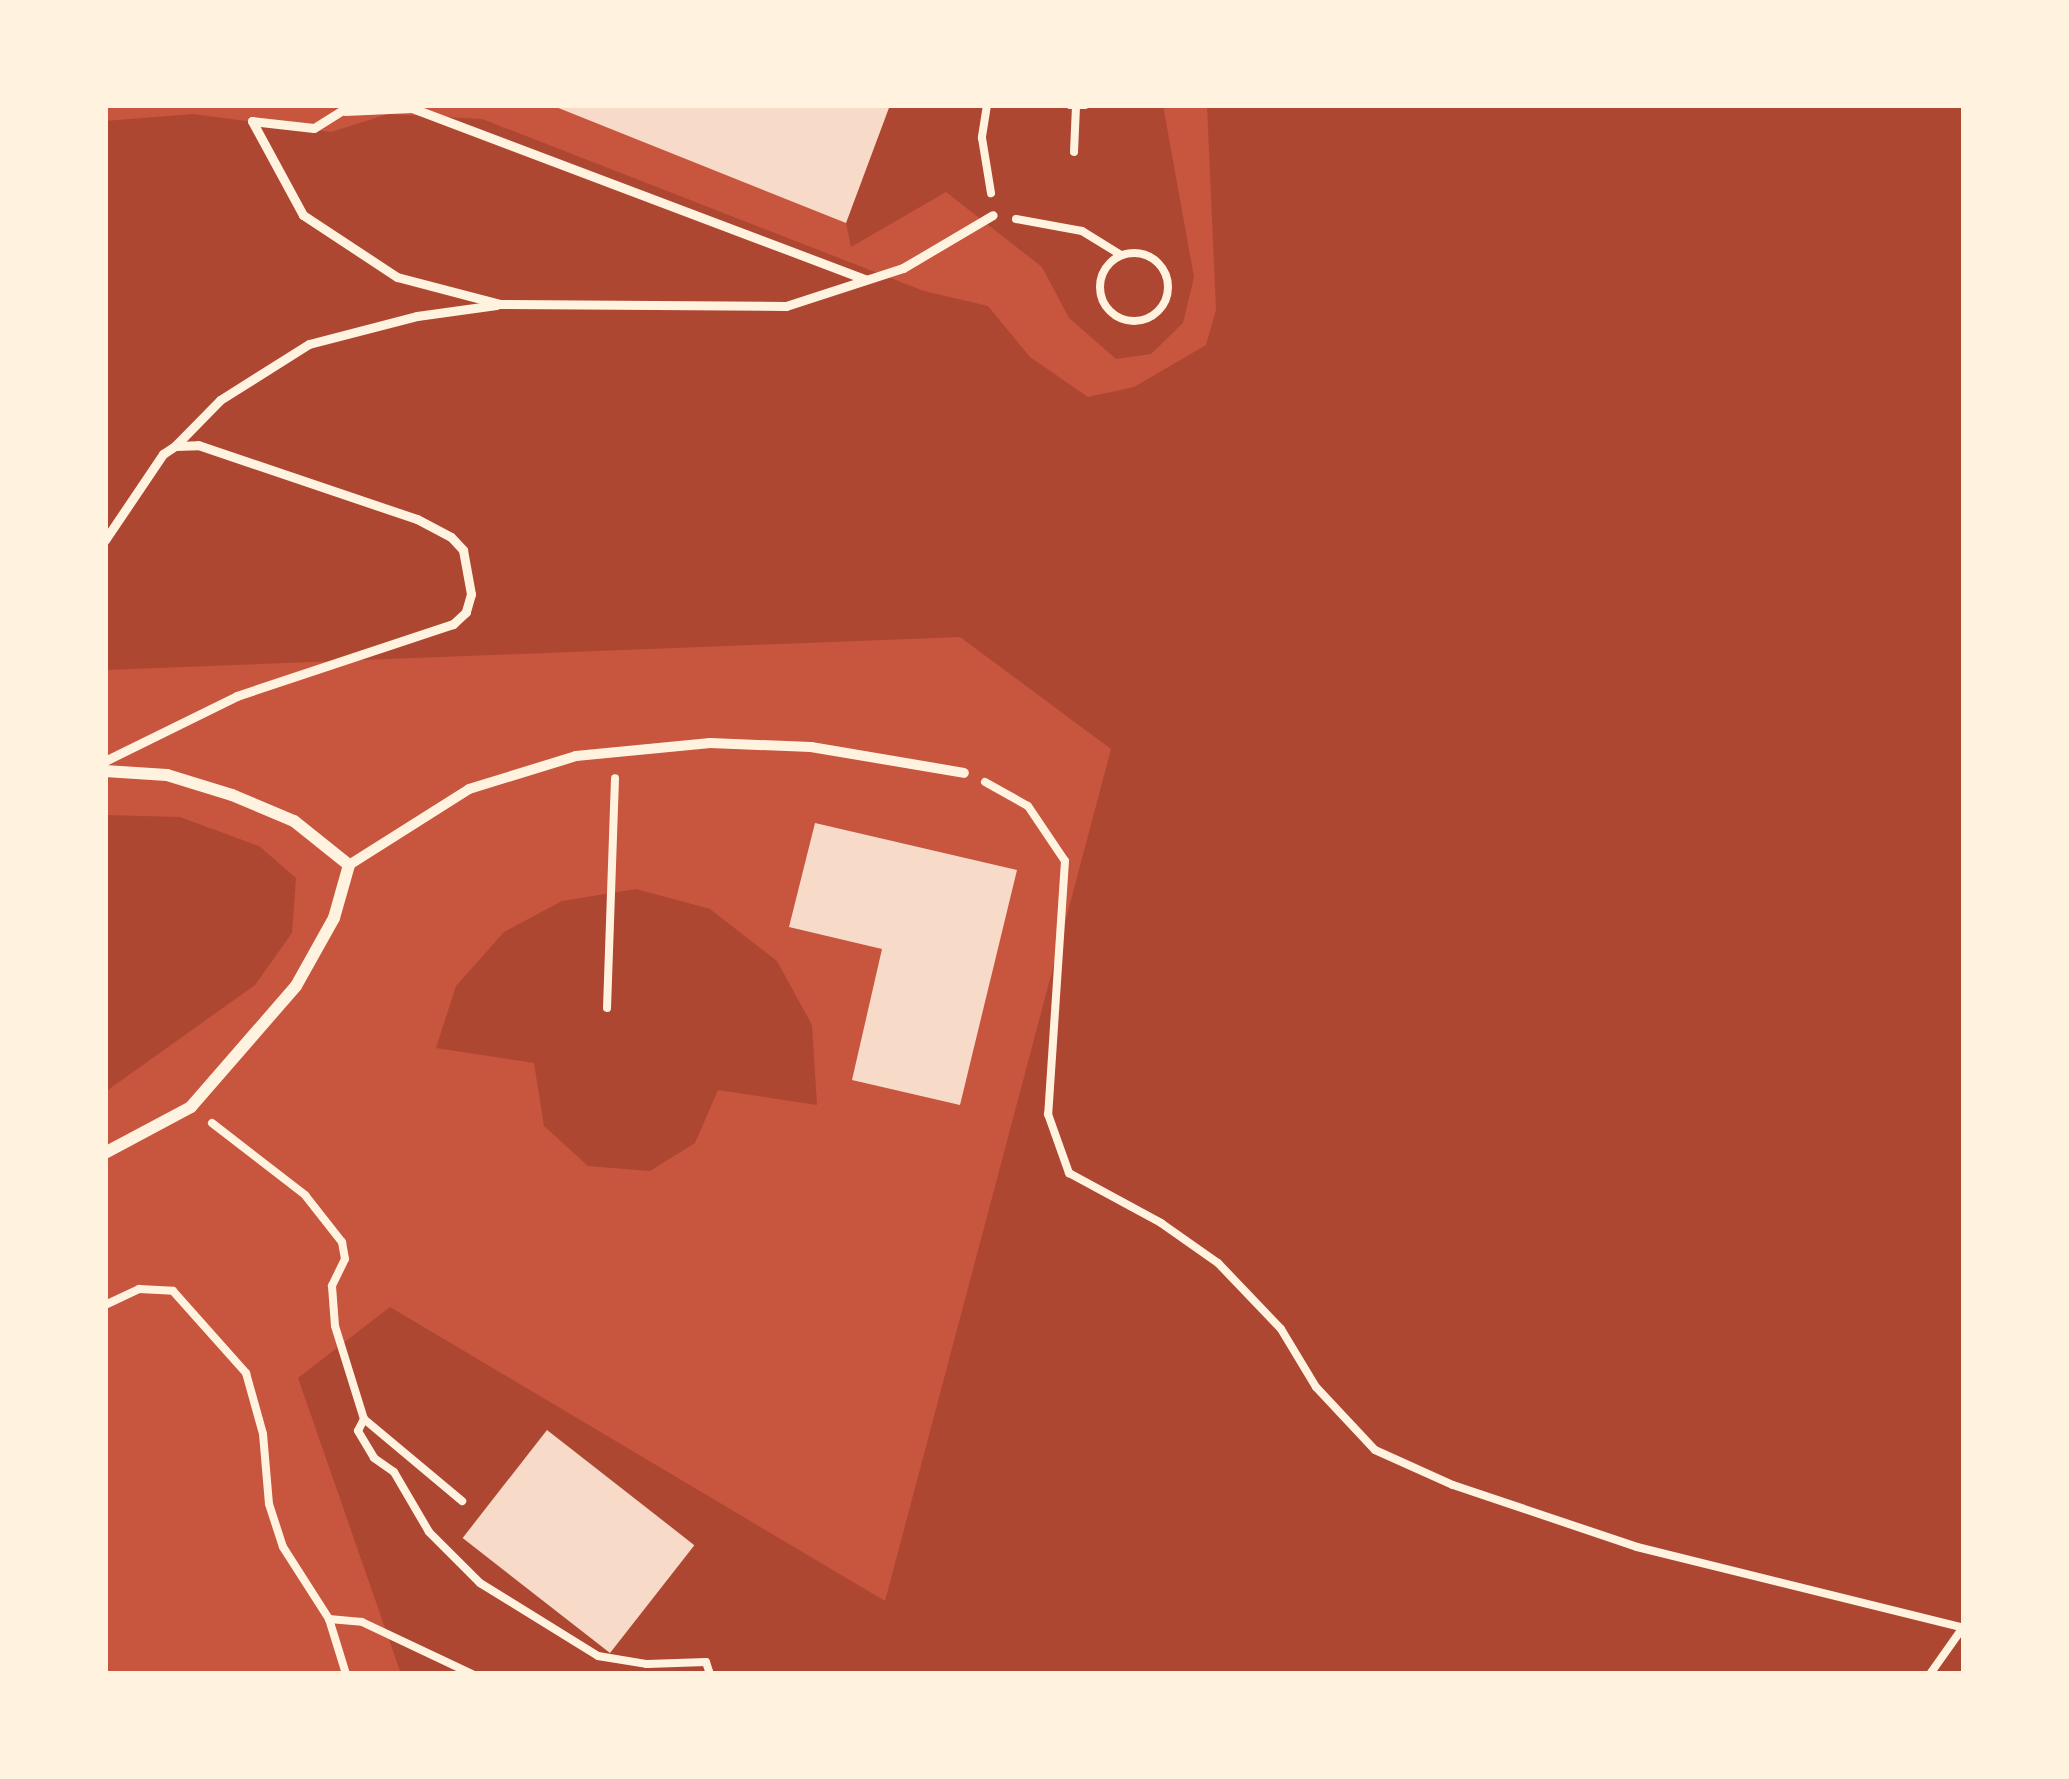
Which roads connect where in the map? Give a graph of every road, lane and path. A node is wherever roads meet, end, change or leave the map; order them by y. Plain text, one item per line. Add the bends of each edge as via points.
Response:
1 (987, 105) edge
2 (1077, 106) edge
3 (347, 108) edge
4 (1074, 152) dead end
5 (993, 215) junction
6 (1121, 255) junction
7 (866, 280) junction
8 (500, 304) junction
9 (175, 446) junction
10 (105, 540) edge
11 (616, 752) junction
12 (105, 761) edge
13 (105, 771) edge
14 (964, 773) joint
15 (349, 865) junction
16 (608, 1008) dead end
17 (191, 1107) junction
18 (105, 1153) edge
19 (105, 1305) edge
20 (367, 1422) junction
21 (462, 1501) dead end
22 (329, 1618) junction
23 (1964, 1627) edge
24 (346, 1674) edge
25 (472, 1674) edge
26 (710, 1674) edge
27 (1930, 1674) edge

1 - 5 path via 982,138
2 - 4 path
3 - 7 lane via 412,108
3 - 8 lane via 314,128 253,122 303,215 398,277
5 - 6 path via 1082,231
5 - 7 lane via 903,268
6 - 6 path via 1153,258 1167,276 1166,298 1153,316 1120,318 1105,302 1105,270
7 - 8 lane via 786,306
8 - 9 lane via 309,344 220,400
9 - 10 lane via 148,472
9 - 12 lane via 198,445 417,519 463,550 471,594 453,624 237,696
11 - 14 street via 710,743 811,747
11 - 15 street via 469,789
11 - 16 path
13 - 15 street via 167,775 232,795 294,821
14 - 23 path via 1028,806 1065,861 1048,1114 1070,1173 1218,1263 1375,1450 1636,1547
15 - 17 street via 334,918 296,986
17 - 18 street
17 - 20 path via 305,1195 342,1242 345,1259 332,1286 335,1326
19 - 22 path via 139,1288 173,1292 246,1373 263,1434 269,1504 284,1547
20 - 21 path
20 - 26 path via 358,1431 374,1458 394,1472 429,1532 480,1583 598,1656 706,1662
22 - 24 path
22 - 25 path via 362,1622
23 - 27 path

